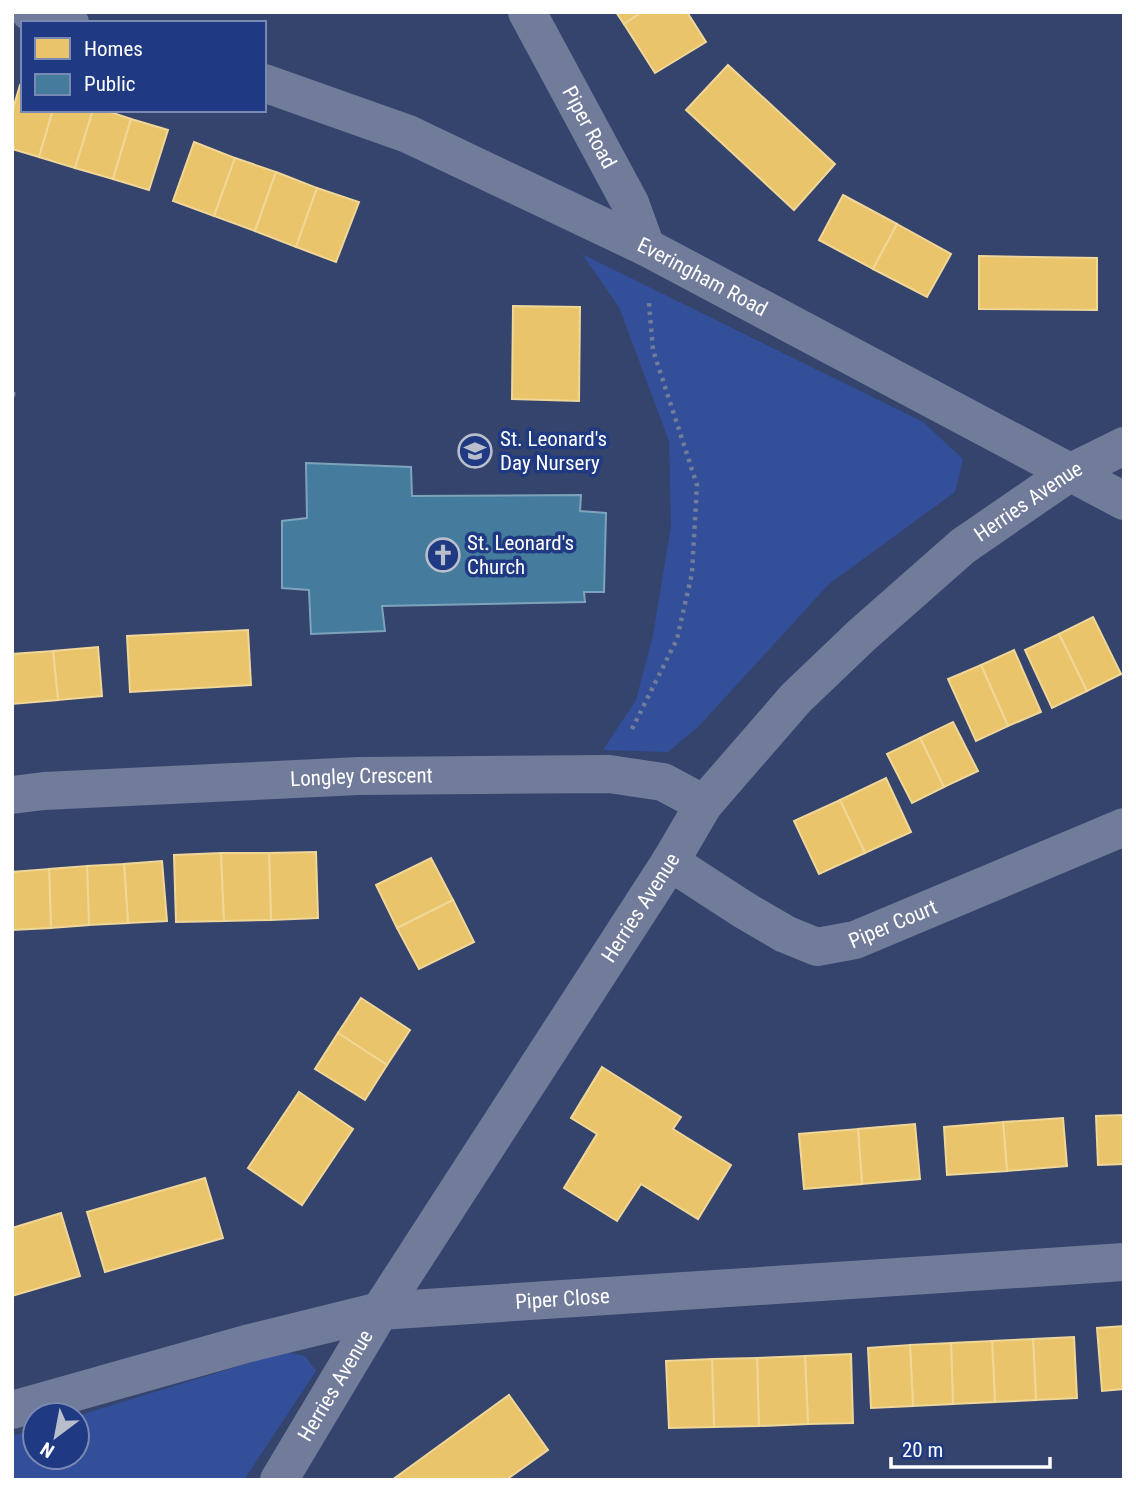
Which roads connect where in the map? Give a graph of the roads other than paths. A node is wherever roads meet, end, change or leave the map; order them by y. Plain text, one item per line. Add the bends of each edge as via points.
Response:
1 (30, 12) edge
2 (527, 12) edge
3 (63, 21) edge
4 (266, 84) edge
5 (646, 247) junction
6 (1124, 446) edge
7 (1069, 472) junction
8 (1124, 501) edge
9 (12, 795) edge
10 (704, 803) junction
11 (1124, 827) edge
12 (670, 862) junction
13 (1124, 1262) edge
14 (380, 1311) junction
15 (12, 1410) edge
16 (278, 1480) edge

1 - 3 street
2 - 5 street, Piper Road via 630,203
4 - 5 street, Everingham Road via 408,134
5 - 7 street, Everingham Road
6 - 7 street, Herries Avenue
7 - 8 street, Everingham Road
7 - 10 street, Herries Avenue via 963,546 862,635 796,698
9 - 10 street, Longley Crescent via 359,776 609,774 663,782
10 - 12 street, Herries Avenue
11 - 12 street, Piper Court via 855,940 817,947 785,934
12 - 14 street, Herries Avenue
13 - 14 street, Piper Close
14 - 15 street, Piper Close
14 - 16 street, Herries Avenue

